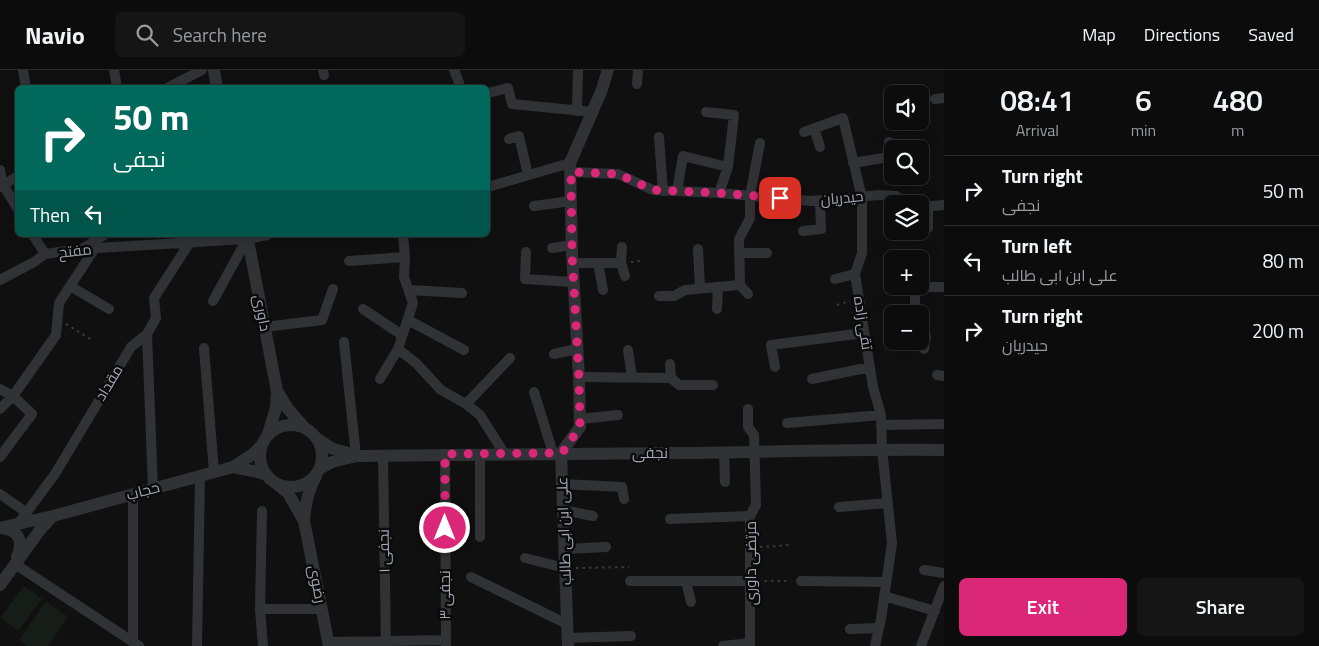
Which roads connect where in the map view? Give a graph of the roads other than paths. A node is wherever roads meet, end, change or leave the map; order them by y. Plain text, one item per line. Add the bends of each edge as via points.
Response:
1 (23, 70) edge
2 (114, 70) edge
3 (202, 70) edge
4 (214, 70) edge
5 (454, 70) edge
6 (578, 70) edge
7 (608, 70) edge
8 (638, 70) edge
9 (637, 84) dead end
10 (26, 85) edge
11 (116, 85) edge
12 (173, 85) edge
13 (217, 85) edge
14 (460, 85) edge
15 (490, 92) edge
16 (578, 111) junction
17 (593, 112) junction
18 (706, 112) dead end
19 (659, 137) dead end
20 (509, 139) dead end
21 (760, 143) dead end
22 (820, 147) dead end
23 (884, 158) edge
24 (854, 163) junction
25 (728, 167) junction
26 (570, 168) junction
27 (0, 170) edge
28 (528, 175) junction
29 (15, 178) edge
30 (2, 186) edge
31 (490, 186) edge
32 (663, 191) junction
33 (677, 192) junction
34 (719, 193) junction
35 (884, 195) edge
36 (750, 196) junction
37 (862, 198) junction
38 (820, 200) junction
39 (571, 201) junction
40 (15, 205) edge
41 (944, 205) edge
42 (534, 206) dead end
43 (929, 206) edge
44 (803, 231) dead end
45 (34, 237) edge
46 (101, 237) edge
47 (247, 237) edge
48 (403, 237) edge
49 (190, 242) junction
50 (572, 245) junction
51 (622, 247) dead end
52 (96, 248) junction
53 (552, 248) dead end
54 (81, 249) junction
55 (698, 249) dead end
56 (526, 252) dead end
57 (739, 253) junction
58 (767, 253) dead end
59 (45, 254) junction
60 (405, 257) junction
61 (349, 261) dead end
62 (572, 263) junction
63 (598, 263) junction
64 (621, 263) junction
65 (855, 274) junction
66 (625, 276) dead end
67 (835, 279) dead end
68 (0, 280) edge
69 (574, 282) junction
70 (740, 285) junction
71 (70, 286) junction
72 (944, 286) edge
73 (718, 287) junction
74 (700, 288) junction
75 (333, 289) dead end
76 (409, 290) junction
77 (603, 290) dead end
78 (462, 293) dead end
79 (748, 294) dead end
80 (659, 296) dead end
81 (213, 301) dead end
82 (915, 305) edge
83 (109, 309) dead end
84 (363, 309) dead end
85 (717, 309) dead end
86 (408, 320) junction
87 (264, 327) junction
88 (864, 333) junction
89 (147, 334) junction
90 (402, 335) junction
91 (344, 342) dead end
92 (204, 348) dead end
93 (398, 349) junction
94 (577, 349) junction
95 (464, 350) dead end
96 (628, 350) dead end
97 (554, 354) dead end
98 (510, 358) dead end
99 (670, 364) dead end
100 (775, 367) dead end
101 (870, 367) junction
102 (579, 377) junction
103 (632, 377) junction
104 (671, 378) junction
105 (380, 379) dead end
106 (812, 379) dead end
107 (714, 384) dead end
108 (0, 389) edge
109 (277, 391) junction
110 (534, 392) dead end
111 (13, 396) junction
112 (466, 404) junction
113 (748, 408) dead end
114 (0, 409) edge
115 (618, 415) dead end
116 (580, 419) junction
117 (881, 420) junction
118 (787, 423) dead end
119 (944, 424) edge
120 (306, 428) junction
121 (268, 434) junction
122 (316, 438) junction
123 (261, 446) junction
124 (882, 449) junction
125 (944, 450) edge
126 (724, 452) junction
127 (754, 452) junction
128 (504, 453) junction
129 (557, 453) junction
130 (445, 454) junction
131 (480, 454) junction
132 (383, 455) junction
133 (356, 456) junction
134 (0, 457) edge
135 (234, 467) junction
136 (318, 471) junction
137 (214, 472) junction
138 (200, 476) junction
139 (272, 479) junction
140 (725, 482) dead end
141 (562, 484) junction
142 (153, 489) junction
143 (0, 494) edge
144 (133, 494) junction
145 (624, 499) dead end
146 (888, 503) junction
147 (840, 507) dead end
148 (563, 510) junction
149 (262, 511) dead end
150 (27, 513) junction
151 (53, 516) junction
152 (593, 516) dead end
153 (750, 516) junction
154 (670, 519) dead end
155 (304, 521) junction
156 (18, 524) junction
157 (1, 528) edge
158 (480, 537) dead end
159 (606, 547) dead end
160 (565, 549) junction
161 (525, 558) dead end
162 (14, 564) junction
163 (565, 568) junction
164 (924, 570) dead end
165 (944, 573) edge
166 (471, 578) dead end
167 (630, 581) dead end
168 (686, 581) junction
169 (750, 581) junction
170 (801, 581) road end
171 (886, 582) junction
172 (0, 585) edge
173 (944, 586) edge
174 (884, 596) junction
175 (691, 602) dead end
176 (322, 609) junction
177 (260, 610) junction
178 (935, 610) junction
179 (567, 624) junction
180 (879, 628) junction
181 (850, 629) dead end
182 (631, 636) dead end
183 (568, 642) edge
184 (446, 643) edge
185 (136, 644) edge
186 (329, 644) edge
187 (386, 644) edge
188 (750, 644) edge
189 (197, 646) edge
190 (263, 646) edge
191 (723, 646) edge
192 (875, 646) edge
193 (922, 646) edge

1 - 10 street
2 - 11 street
3 - 12 street
4 - 13 street
5 - 14 street
6 - 16 street
7 - 17 street
8 - 9 street
15 - 16 street via 508,88 512,104
16 - 17 street
17 - 26 street
18 - 25 street via 734,115
19 - 32 street
20 - 28 street via 519,136
21 - 36 street
22 - 24 street, تقی زاده via 809,130 843,118
23 - 24 street
24 - 37 street, تقی زاده
25 - 33 street via 683,156
25 - 34 street
26 - 28 street, حیدریان
26 - 32 street, حیدریان via 618,174 653,190
26 - 39 street
27 - 30 street
28 - 31 street, حیدریان
29 - 30 street
30 - 40 street
32 - 33 street, حیدریان
33 - 34 street, حیدریان
34 - 36 street, حیدریان
35 - 37 street, حیدریان
36 - 38 street, حیدریان
36 - 57 street via 750,218 739,239
37 - 38 street, حیدریان
37 - 65 street, تقی زاده via 862,253
38 - 44 street via 822,229
39 - 42 street
39 - 50 street
41 - 43 street
45 - 59 street
46 - 54 street
47 - 49 street, مفتح
47 - 81 street
47 - 87 street, داوری
48 - 60 street
49 - 52 street, مفتح
49 - 89 street, مقداد via 154,298 156,318
50 - 53 street
50 - 62 street
51 - 64 street
52 - 54 street, مفتح
52 - 71 street
54 - 59 street, مفتح
55 - 74 street
56 - 69 street via 525,279
57 - 58 street
57 - 70 street
59 - 68 street, مفتح
60 - 61 street
60 - 76 street via 404,277
62 - 63 street
62 - 69 street
63 - 64 street
63 - 77 street
64 - 66 street
65 - 67 street
65 - 88 street, تقی زاده
69 - 94 street
70 - 73 street
70 - 79 street
71 - 83 street
71 - 111 street via 59,304 56,335
72 - 82 street via 915,287
73 - 74 street
73 - 85 street
74 - 80 street via 674,296
75 - 87 street via 322,320
76 - 78 street
76 - 86 street via 413,303
84 - 90 street
86 - 90 street
86 - 95 street
87 - 109 street, داوری
88 - 100 street via 771,345
88 - 101 street, تقی زاده
89 - 142 street
89 - 150 street, مقداد via 131,347 55,474
90 - 93 street
91 - 133 street
92 - 137 street
93 - 105 street
93 - 112 street via 441,390
94 - 97 street
94 - 102 street
96 - 103 street
98 - 112 street
99 - 104 street
101 - 106 street
101 - 117 street, تقی زاده
102 - 103 street
102 - 116 street
103 - 104 street
104 - 107 street via 679,385
108 - 111 street
109 - 120 street
109 - 121 street via 276,408
110 - 129 street
111 - 114 street
111 - 134 street via 32,414
112 - 128 street via 480,415
113 - 127 street, مرتضی داوری via 748,427 754,435
115 - 116 street
116 - 129 street via 580,427
117 - 118 street
117 - 119 street
117 - 124 street, تقی زاده
120 - 121 street via 286,424
120 - 122 street
121 - 123 street
122 - 133 street via 331,448
122 - 136 street via 322,453
123 - 135 street
123 - 139 street via 261,463
124 - 125 street, نجفی
124 - 127 street, نجفی
124 - 146 street, تقی زاده
126 - 127 street, نجفی
126 - 129 street, نجفی
126 - 140 street
127 - 153 street, مرتضی داوری via 756,505
128 - 129 street, نجفی
128 - 131 street, نجفی
129 - 141 street, علی ابن ابی طالب
130 - 131 street, نجفی
130 - 132 street, نجفی
130 - 184 street, نجفی ۳
131 - 158 street
132 - 133 street, نجفی
132 - 187 street, نجفی ۱
133 - 136 street via 332,462
135 - 137 street, حجاب
135 - 139 street
136 - 139 street via 310,480 291,487
136 - 155 street via 309,489
137 - 138 street, حجاب
138 - 142 street, حجاب
138 - 189 street
139 - 155 street via 288,493
141 - 145 street via 622,487
141 - 148 street, علی ابن ابی طالب
142 - 144 street, حجاب
143 - 150 street
144 - 151 street, حجاب
144 - 185 street
146 - 147 street
146 - 171 street, تقی زاده via 892,544
148 - 152 street
148 - 160 street, علی ابن ابی طالب
149 - 177 street
150 - 156 street, مقداد
151 - 156 street, حجاب
151 - 162 street
153 - 154 street
153 - 169 street, مرتضی داوری
155 - 176 street, رضوی
156 - 157 street, حجاب
157 - 162 street via 10,529 20,540 21,550
159 - 160 street
160 - 163 street, علی ابن ابی طالب
161 - 163 street
162 - 172 street
162 - 185 street
163 - 179 street, علی ابن ابی طالب
164 - 165 street
166 - 179 street
167 - 168 street
168 - 169 street
168 - 175 street
169 - 188 street, مرتضی داوری
170 - 171 street
171 - 174 street, تقی زاده
173 - 178 street
174 - 178 street
174 - 180 street, تقی زاده
176 - 177 street
176 - 186 street, رضوی
177 - 190 street
178 - 193 street
179 - 183 street, علی ابن ابی طالب
180 - 181 street
180 - 192 street, تقی زاده
182 - 183 street
184 - 187 street
186 - 187 street
188 - 191 street

